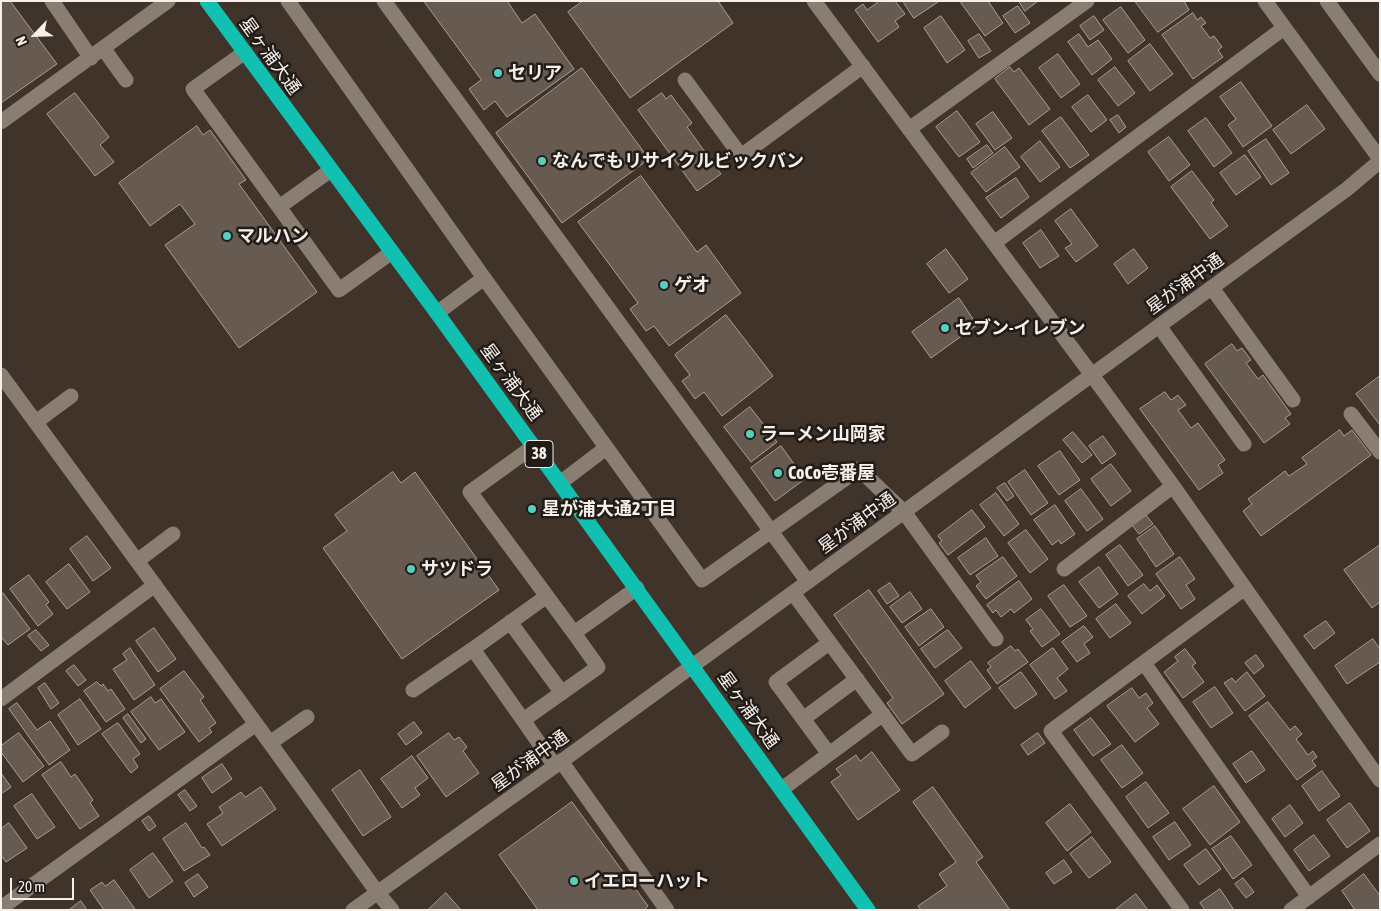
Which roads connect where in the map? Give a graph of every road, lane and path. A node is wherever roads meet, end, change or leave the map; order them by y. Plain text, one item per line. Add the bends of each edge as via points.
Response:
1 (52, 1) edge
2 (168, 1) edge
3 (207, 1) edge
4 (288, 1) edge
5 (384, 1) edge
6 (1087, 1) edge
7 (1265, 1) edge
8 (1327, 1) edge
9 (822, 4) edge
10 (1284, 28) junction
11 (103, 48) junction
12 (245, 52) junction
13 (91, 58) junction
14 (863, 66) junction
15 (1380, 74) edge
16 (126, 80) dead end
17 (685, 80) dead end
18 (1, 122) edge
19 (909, 129) junction
20 (1380, 160) edge
21 (331, 170) junction
22 (279, 207) junction
23 (994, 243) junction
24 (392, 252) junction
25 (484, 278) junction
26 (1212, 288) junction
27 (437, 313) junction
28 (1159, 326) junction
29 (1, 375) edge
30 (1092, 375) junction
31 (71, 396) dead end
32 (1293, 400) dead end
33 (1351, 414) dead end
34 (36, 422) junction
35 (1244, 444) dead end
36 (534, 446) junction
37 (606, 448) junction
38 (1380, 452) edge
39 (560, 483) junction
40 (1173, 486) junction
41 (904, 512) junction
42 (771, 532) junction
43 (174, 534) dead end
44 (137, 561) junction
45 (1064, 569) dead end
46 (808, 582) junction
47 (155, 585) junction
48 (636, 588) junction
49 (1245, 588) junction
50 (793, 593) junction
51 (547, 596) junction
52 (510, 622) junction
53 (574, 633) junction
54 (996, 639) dead end
55 (829, 642) junction
56 (473, 649) junction
57 (1144, 663) junction
58 (693, 666) junction
59 (857, 679) junction
60 (413, 690) dead end
61 (562, 693) junction
62 (1, 699) edge
63 (883, 714) junction
64 (307, 717) dead end
65 (803, 719) junction
66 (523, 720) junction
67 (256, 724) junction
68 (942, 732) dead end
69 (270, 743) junction
70 (829, 754) junction
71 (558, 764) junction
72 (1380, 780) edge
73 (782, 789) junction
74 (1380, 844) edge
75 (377, 892) junction
76 (1309, 897) junction
77 (1, 908) edge
78 (353, 910) edge
79 (392, 910) edge
80 (667, 910) edge
81 (868, 910) edge
82 (1182, 910) edge
83 (1291, 910) edge

1 - 13 street
2 - 11 street
3 - 12 highway, 星ヶ浦大通 / 38
4 - 25 street
5 - 42 street
6 - 19 street
7 - 10 street
8 - 15 street
9 - 14 street
10 - 20 street
10 - 23 street
11 - 13 street
11 - 16 street
12 - 21 highway, 星ヶ浦大通 / 38
12 - 22 street via 194,89
13 - 18 street
14 - 17 street via 741,156
14 - 19 street
19 - 23 street
20 - 26 street, 星が浦中通 via 1347,189
21 - 22 street
21 - 24 highway, 星ヶ浦大通 / 38
22 - 24 street via 339,290
23 - 30 street
24 - 27 highway, 星ヶ浦大通 / 38
25 - 27 street
25 - 37 street
26 - 28 street, 星が浦中通
26 - 32 street
27 - 36 highway, 星ヶ浦大通 / 38
28 - 30 street, 星が浦中通
28 - 35 street
29 - 34 street
30 - 40 street
30 - 41 street, 星が浦中通
31 - 34 street
33 - 38 street
34 - 44 street
36 - 39 highway, 星ヶ浦大通 / 38
36 - 51 street via 470,492
37 - 39 street
37 - 42 street via 702,580
39 - 48 highway, 星ヶ浦大通 / 38
40 - 45 street
40 - 49 street
41 - 42 street via 859,469
41 - 46 street, 星が浦中通
41 - 54 street
42 - 46 street
43 - 44 street
44 - 47 street
46 - 50 street, 星が浦中通
47 - 62 street
47 - 67 street
48 - 53 street
48 - 58 highway, 星ヶ浦大通 / 38
49 - 57 street
49 - 72 street
50 - 55 street
50 - 58 street, 星が浦中通
51 - 52 street
51 - 53 street
52 - 56 street
52 - 61 street
53 - 61 street via 598,668
55 - 59 street
55 - 65 street via 776,682
56 - 60 street
56 - 66 street
57 - 76 street
57 - 82 street via 1051,731
58 - 71 street, 星が浦中通
58 - 73 highway, 星ヶ浦大通 / 38
59 - 63 street
59 - 65 street
61 - 66 street
63 - 68 street via 912,754
63 - 70 street
64 - 69 street
65 - 70 street
66 - 71 street
67 - 69 street
67 - 77 street
69 - 75 street
70 - 73 street
71 - 75 street, 星が浦中通
71 - 80 street
73 - 81 highway, 星ヶ浦大通 / 38
74 - 76 street
75 - 78 street, 星が浦中通
75 - 79 street
76 - 83 street

